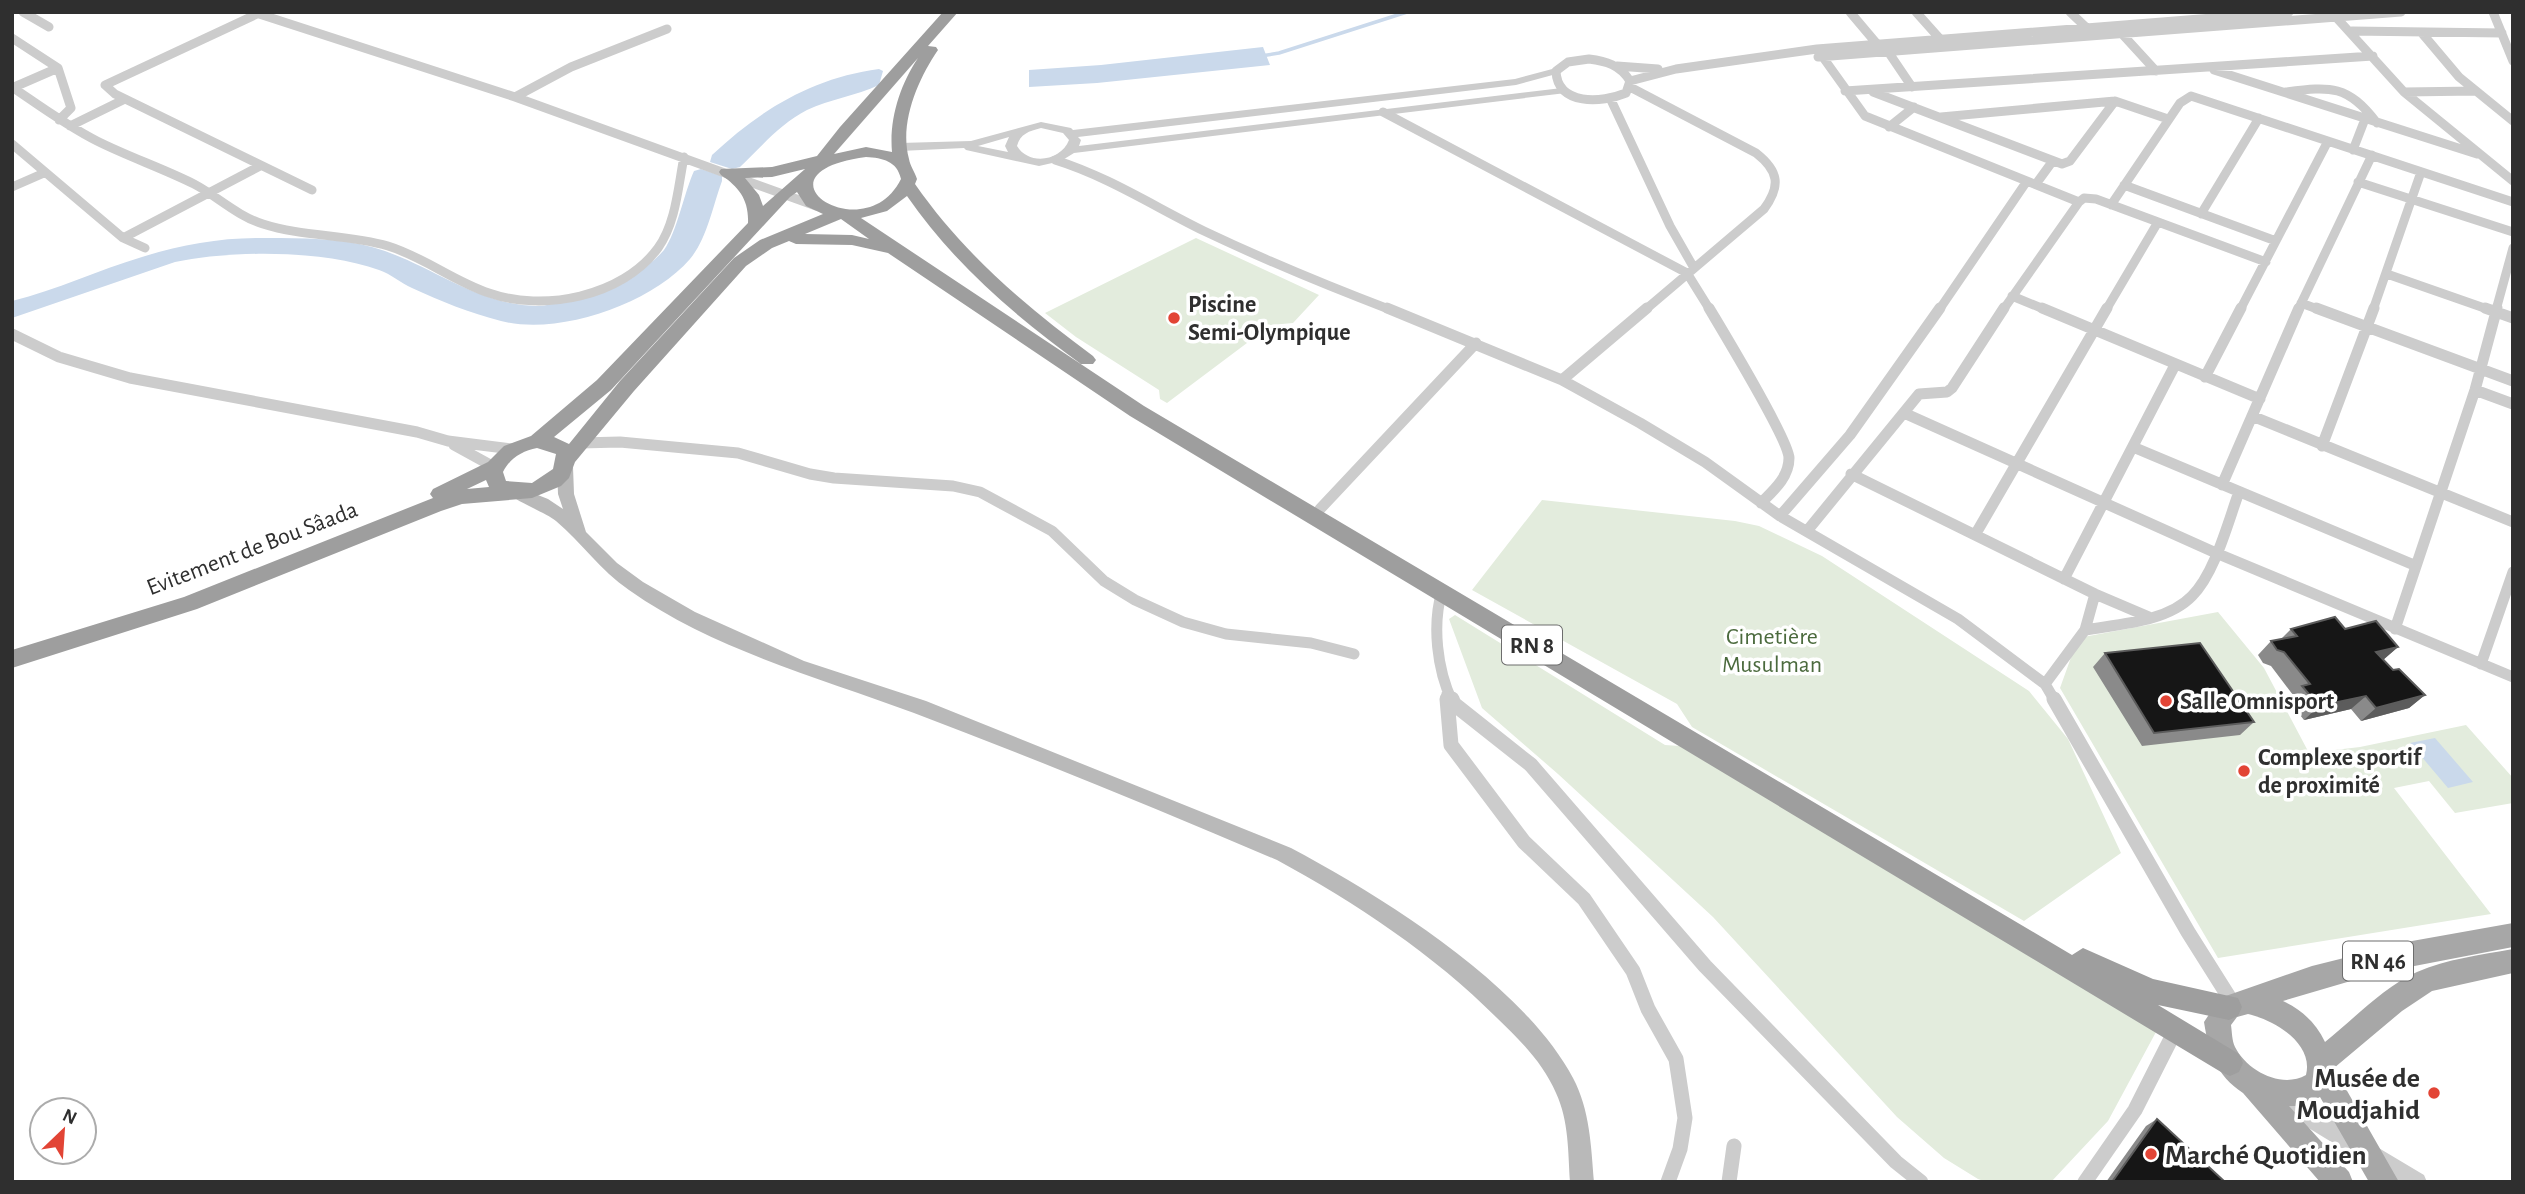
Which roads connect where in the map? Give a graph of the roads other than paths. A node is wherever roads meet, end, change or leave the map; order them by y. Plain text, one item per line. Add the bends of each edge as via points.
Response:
1 (23, 12) edge
2 (951, 12) edge
3 (965, 12) edge
4 (1850, 12) edge
5 (1916, 12) edge
6 (2070, 12) edge
7 (2181, 12) edge
8 (2289, 12) edge
9 (2401, 12) edge
10 (2493, 12) edge
11 (255, 13) edge
12 (2248, 14) edge
13 (2334, 15) edge
14 (2189, 20) junction
15 (49, 27) dead end
16 (667, 29) dead end
17 (2088, 29) junction
18 (2352, 31) junction
19 (2421, 32) junction
20 (2502, 33) junction
21 (2123, 35) junction
22 (2096, 37) junction
23 (12, 38) edge
24 (1941, 40) junction
25 (1877, 44) junction
26 (1820, 53) junction
27 (1889, 53) junction
28 (2372, 56) junction
29 (2513, 61) edge
30 (2234, 65) junction
31 (1615, 66) junction
32 (2207, 67) junction
33 (58, 68) junction
34 (910, 68) junction
35 (1665, 70) junction
36 (1556, 71) junction
37 (2156, 71) junction
38 (2256, 83) junction
39 (1630, 84) junction
40 (1913, 87) junction
41 (12, 88) edge
42 (1900, 88) junction
43 (1866, 90) junction
44 (1562, 91) junction
45 (1845, 91) junction
46 (2282, 92) junction
47 (2404, 92) junction
48 (2476, 92) junction
49 (515, 97) junction
50 (125, 99) junction
51 (1611, 100) junction
52 (2115, 101) junction
53 (1910, 106) junction
54 (1383, 112) junction
55 (1938, 117) junction
56 (2259, 118) junction
57 (2168, 119) junction
58 (2365, 119) junction
59 (59, 120) junction
60 (2513, 121) edge
61 (2377, 123) junction
62 (70, 126) junction
63 (1889, 127) junction
64 (1022, 129) junction
65 (1072, 134) junction
66 (2328, 141) junction
67 (12, 144) edge
68 (953, 146) junction
69 (1072, 150) junction
70 (2353, 150) junction
71 (827, 154) junction
72 (900, 154) junction
73 (2477, 154) junction
74 (2372, 156) junction
75 (684, 157) junction
76 (1018, 157) junction
77 (1055, 160) junction
78 (2052, 162) junction
79 (701, 163) joint
80 (260, 166) junction
81 (815, 169) junction
82 (727, 172) junction
83 (44, 173) junction
84 (2421, 173) junction
85 (2508, 173) edge
86 (2513, 181) edge
87 (2358, 182) junction
88 (2032, 183) junction
89 (907, 185) junction
90 (2124, 185) junction
91 (12, 187) edge
92 (312, 190) dead end
93 (209, 192) junction
94 (784, 194) junction
95 (2410, 200) junction
96 (2079, 202) junction
97 (2513, 202) edge
98 (2111, 205) junction
99 (821, 208) junction
100 (842, 213) junction
101 (2201, 214) junction
102 (2158, 222) junction
103 (756, 225) junction
104 (2513, 232) edge
105 (123, 237) junction
106 (2276, 241) junction
107 (766, 244) junction
108 (145, 248) dead end
109 (2513, 248) edge
110 (905, 257) junction
111 (2266, 262) junction
112 (1690, 271) junction
113 (2387, 275) junction
114 (2012, 296) junction
115 (2301, 303) junction
116 (2497, 313) junction
117 (2513, 318) edge
118 (2366, 328) junction
119 (2094, 332) junction
120 (12, 334) edge
121 (1476, 343) junction
122 (2175, 365) junction
123 (2480, 369) junction
124 (2205, 377) junction
125 (1562, 380) junction
126 (2513, 381) edge
127 (2475, 390) junction
128 (2260, 399) junction
129 (2513, 404) edge
130 (1904, 412) junction
131 (2252, 416) junction
132 (447, 441) junction
133 (537, 441) junction
134 (580, 443) junction
135 (2322, 446) junction
136 (2133, 447) junction
137 (512, 449) junction
138 (566, 463) junction
139 (2016, 464) junction
140 (494, 467) junction
141 (1850, 474) junction
142 (2222, 485) junction
143 (513, 492) junction
144 (2239, 492) junction
145 (2440, 492) junction
146 (1761, 503) junction
147 (2105, 503) junction
148 (1320, 509) junction
149 (1780, 516) junction
150 (2513, 522) edge
151 (1807, 531) junction
152 (580, 533) junction
153 (1975, 536) junction
154 (2216, 553) junction
155 (2414, 565) junction
156 (2513, 572) edge
157 (2064, 579) junction
158 (1442, 592) junction
159 (2095, 594) junction
160 (2149, 617) junction
161 (2395, 629) junction
162 (2085, 630) junction
163 (12, 649) edge
164 (1354, 654) dead end
165 (12, 659) edge
166 (2481, 664) junction
167 (2513, 677) edge
168 (2045, 684) junction
169 (1447, 694) junction
170 (2513, 935) edge
171 (2513, 961) edge
172 (2237, 1005) junction
173 (2175, 1031) junction
174 (2320, 1066) junction
175 (2245, 1077) junction
176 (1734, 1146) dead end
177 (2367, 1150) junction
178 (1582, 1182) edge
179 (1668, 1182) edge
180 (1729, 1182) edge
181 (1921, 1182) edge
182 (2085, 1182) edge
183 (2339, 1182) edge
184 (2385, 1182) edge
185 (2417, 1182) edge

1 - 15 street
2 - 34 highway
3 - 34 highway
4 - 25 street
5 - 24 street
6 - 17 street
7 - 14 street
8 - 12 street
9 - 13 street
10 - 20 street
11 - 49 street
11 - 50 street via 105,85
12 - 14 street
13 - 18 street
13 - 21 street
14 - 17 street
16 - 49 street via 571,67
17 - 22 street
17 - 24 street
18 - 19 street
18 - 28 street
19 - 20 street
19 - 48 street
20 - 29 street
21 - 22 street
21 - 37 street
22 - 27 street
23 - 33 street
24 - 25 street
25 - 26 street
26 - 27 street
26 - 35 street
26 - 45 street
27 - 40 street
28 - 30 street
28 - 47 street
30 - 32 street
30 - 38 street
31 - 35 street
31 - 36 street via 1600,60 1578,60
31 - 39 street via 1627,74
32 - 37 street
32 - 38 street
33 - 41 street
33 - 59 street via 71,108
34 - 71 highway via 882,91
34 - 72 highway
35 - 39 street
36 - 44 street via 1556,84
36 - 65 street via 1516,82
37 - 40 street
38 - 46 street
39 - 51 street via 1626,93
39 - 112 street via 1773,165 1777,193
40 - 42 street
41 - 59 street
42 - 43 street
42 - 53 street
43 - 45 street
43 - 53 street
44 - 51 street via 1583,99
44 - 54 street
45 - 63 street via 1865,116
46 - 58 street
46 - 61 street via 2344,91 2361,101
47 - 48 street
47 - 73 street
48 - 60 street
49 - 75 street
50 - 62 street
50 - 80 street
51 - 112 street
52 - 55 street
52 - 57 street
52 - 78 street via 2070,161
53 - 55 street
53 - 63 street
54 - 69 street
54 - 112 street
55 - 78 street
56 - 57 street via 2191,96 2183,99
56 - 66 street
56 - 101 street
57 - 90 street
58 - 61 street
58 - 70 street
59 - 62 street
61 - 73 street
62 - 93 street
63 - 88 street
64 - 65 street via 1051,125
64 - 68 street
64 - 76 street via 1011,146
65 - 69 street
66 - 70 street
66 - 106 street
67 - 83 street
68 - 72 street
68 - 76 street
69 - 77 street
70 - 74 street
71 - 81 highway
71 - 82 highway via 779,172
72 - 81 highway via 859,152 838,156
72 - 89 highway via 908,172
73 - 85 street
74 - 84 street
74 - 87 street
75 - 79 street
75 - 93 street via 664,238 641,267 583,294 540,302 489,293 385,245 259,223
76 - 77 street
77 - 121 street via 1325,285
78 - 88 street
79 - 82 street
80 - 92 street
80 - 93 street
81 - 94 highway
81 - 99 highway via 806,190
82 - 94 street
82 - 103 highway via 755,198
83 - 91 street
83 - 105 street
84 - 95 street
84 - 97 street
85 - 86 street
87 - 95 street
87 - 115 street
88 - 96 street
88 - 149 street via 1850,435
89 - 100 highway via 883,205
89 - 148 highway, RN 8 via 963,255 1047,331 1149,405
90 - 98 street
90 - 101 street
93 - 105 street
94 - 99 street
94 - 103 highway
95 - 104 street
95 - 113 street
96 - 98 street via 2088,198
96 - 114 street
98 - 102 street
99 - 100 highway
100 - 107 highway
100 - 110 highway, RN 8
101 - 106 street
102 - 111 street
102 - 119 street
103 - 133 highway via 604,385
105 - 108 street
106 - 111 street
107 - 110 highway via 831,238 871,244
107 - 134 highway via 733,269
109 - 116 street
110 - 158 highway, RN 8 via 1137,411
111 - 124 street
112 - 125 street
112 - 146 street via 1789,453 1790,467 1782,482
113 - 116 street
113 - 118 street
114 - 119 street
114 - 130 street via 1952,388 1919,394
115 - 118 street
115 - 128 street
116 - 117 street
116 - 123 street
118 - 123 street
118 - 135 street
119 - 122 street
119 - 139 street
120 - 132 street via 59,357 130,377
121 - 125 street
121 - 148 street
122 - 124 street
122 - 136 street
123 - 126 street
123 - 127 street
124 - 128 street
125 - 146 street via 1705,462
127 - 129 street
127 - 145 street
128 - 131 street
130 - 139 street
130 - 141 street
131 - 135 street
131 - 142 street
132 - 137 street
132 - 140 street
133 - 137 highway
133 - 138 highway via 558,445 565,451
134 - 138 highway
134 - 164 street via 620,442 738,453 834,478 980,492 1052,531 1104,581 1183,622 1226,634 1311,643
135 - 145 street
136 - 142 street
136 - 147 street
137 - 140 highway
138 - 143 highway via 550,483
138 - 152 main road via 566,494
139 - 147 street
139 - 153 street
140 - 143 highway via 495,482
140 - 163 highway, Evitement de Bou Sâada via 389,515 196,590
141 - 151 street
141 - 153 street
142 - 144 street
143 - 152 main road via 542,503
143 - 165 highway, Evitement de Bou Sâada via 435,505 190,603
144 - 154 street
144 - 155 street
145 - 150 street
145 - 155 street
146 - 149 street
147 - 154 street
147 - 157 street
148 - 172 highway, RN 8 via 2087,962 2186,1002
149 - 151 street
151 - 168 street via 1958,619
152 - 178 main road via 611,568 689,618 799,666 919,707 1194,816 1284,854 1338,883 1429,944 1537,1042 1565,1086 1577,1121
153 - 157 street
154 - 160 street via 2193,595
154 - 161 street
155 - 161 street
156 - 166 street
157 - 159 street
158 - 169 street via 1436,612
158 - 173 highway, RN 8
159 - 160 street
159 - 162 street
160 - 162 street
161 - 166 street
162 - 168 street
166 - 167 street
168 - 172 street via 2188,932
169 - 179 street via 1451,745 1524,842 1584,899 1633,971 1676,1059 1685,1118
169 - 181 street via 1531,765 1705,966 1896,1162
170 - 172 main road, RN 46 via 2406,953
171 - 174 main road, RN 46 via 2437,976 2411,989
172 - 174 main road via 2279,1011 2294,1021 2315,1048
172 - 175 main road via 2217,1022 2217,1033 2219,1045
173 - 175 highway, RN 8
173 - 182 street via 2155,1079
174 - 175 main road via 2316,1083 2293,1096 2276,1094
174 - 177 main road
175 - 177 street
175 - 183 main road
176 - 180 street
177 - 184 main road
177 - 185 street

